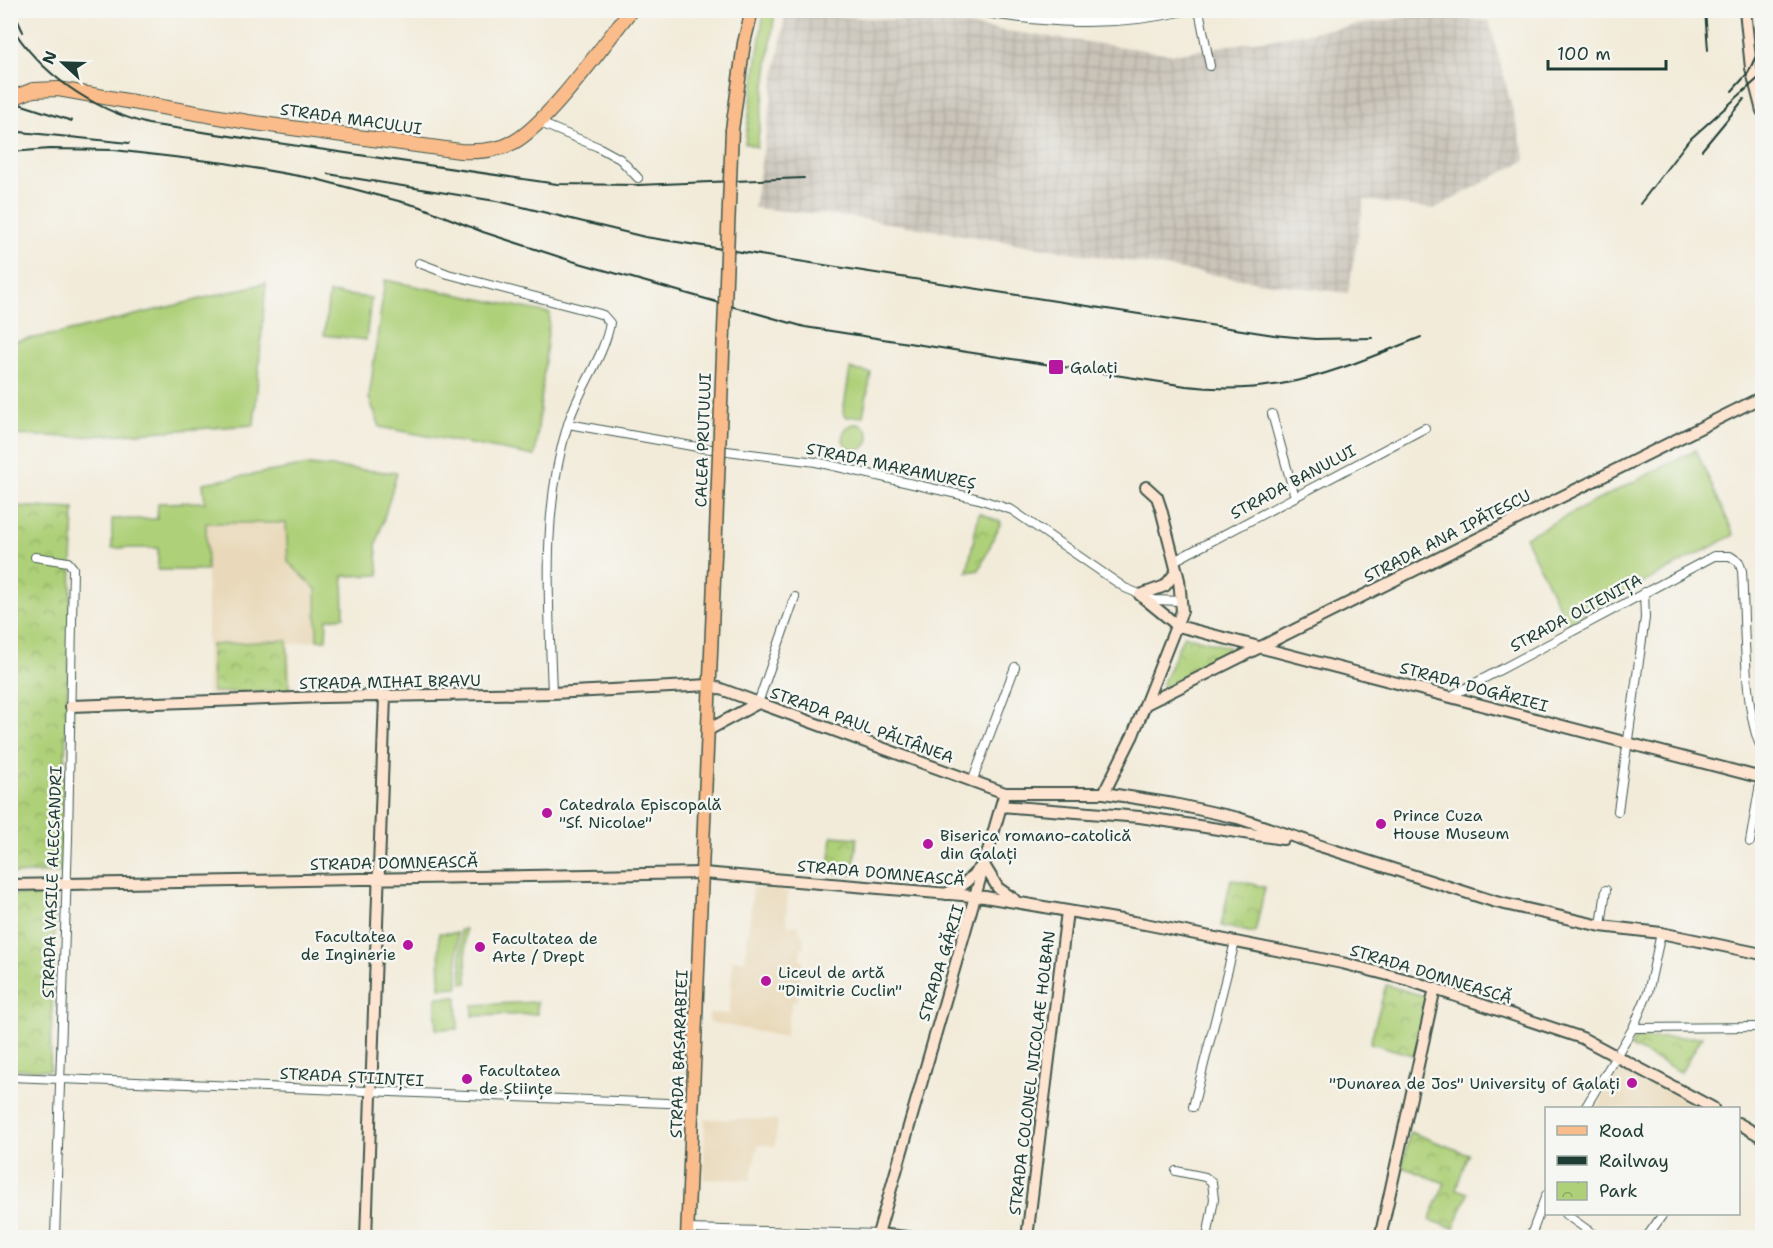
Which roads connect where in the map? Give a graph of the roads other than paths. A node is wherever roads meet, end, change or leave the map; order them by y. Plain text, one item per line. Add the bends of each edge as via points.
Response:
1 (631, 10) edge
2 (752, 10) edge
3 (969, 10) edge
4 (1189, 10) edge
5 (1199, 10) edge
6 (1745, 10) edge
7 (1210, 66) dead end
8 (10, 99) edge
9 (1762, 111) edge
10 (538, 123) junction
11 (638, 178) dead end
12 (419, 263) dead end
13 (1762, 397) edge
14 (1272, 414) dead end
15 (568, 424) junction
16 (1425, 428) dead end
17 (1146, 487) dead end
18 (1294, 497) junction
19 (35, 557) dead end
20 (1175, 566) junction
21 (1644, 592) junction
22 (1140, 595) junction
23 (795, 597) dead end
24 (1182, 601) junction
25 (1178, 626) junction
26 (1262, 647) junction
27 (1015, 667) dead end
28 (710, 685) junction
29 (552, 693) junction
30 (385, 696) junction
31 (1451, 696) junction
32 (758, 703) junction
33 (1146, 704) junction
34 (71, 706) junction
35 (708, 730) junction
36 (1628, 743) junction
37 (1762, 749) edge
38 (1762, 776) edge
39 (972, 782) junction
40 (1005, 793) junction
41 (1104, 794) junction
42 (1001, 806) junction
43 (1618, 811) dead end
44 (1750, 842) dead end
45 (1316, 844) junction
46 (984, 865) junction
47 (703, 873) junction
48 (377, 878) junction
49 (66, 884) junction
50 (10, 885) edge
51 (1606, 891) dead end
52 (946, 894) junction
53 (977, 896) junction
54 (1026, 904) junction
55 (1067, 911) junction
56 (1601, 926) junction
57 (1661, 933) junction
58 (1235, 942) junction
59 (1762, 954) edge
60 (1435, 988) junction
61 (1762, 1027) edge
62 (1633, 1028) junction
63 (1617, 1054) junction
64 (10, 1077) edge
65 (59, 1079) junction
66 (370, 1091) junction
67 (693, 1104) junction
68 (1193, 1107) dead end
69 (1585, 1107) edge
70 (1711, 1107) edge
71 (1740, 1124) edge
72 (1762, 1137) edge
73 (1176, 1171) dead end
74 (1545, 1201) edge
75 (1566, 1215) edge
76 (1662, 1215) edge
77 (687, 1233) edge
78 (877, 1236) edge
79 (55, 1238) edge
80 (366, 1238) edge
81 (916, 1238) edge
82 (1028, 1238) edge
83 (1207, 1238) edge
84 (1380, 1238) edge
85 (1530, 1238) edge
86 (1599, 1238) edge
87 (1646, 1238) edge

1 - 10 highway, STRADA MACULUI
2 - 28 main road, CALEA PRUTULUI, bridge via 732,130
3 - 4 street via 1016,19 1076,23 1140,21
5 - 7 street
6 - 9 street via 1751,68
8 - 10 highway, STRADA MACULUI via 33,90 58,88 248,122 475,152 504,147
10 - 11 street via 620,159
12 - 15 street via 607,318 609,328
13 - 26 street, STRADA ANA IPĂTESCU
14 - 18 street
15 - 22 street, STRADA MARAMUREȘ via 703,448 816,462 1000,506 1032,522 1091,566
15 - 29 street via 556,475 551,533
16 - 18 street, STRADA BANULUI
17 - 20 street via 1157,497
18 - 20 street, STRADA BANULUI
19 - 34 street, STRADA VASILE ALECSANDRI via 68,562 73,568
20 - 22 street via 1165,586
20 - 24 street
21 - 31 street, STRADA OLTENIȚA
21 - 36 street via 1645,618
21 - 37 street, STRADA OLTENIȚA via 1714,556 1731,556 1739,562 1749,687
22 - 24 street, STRADA MARAMUREȘ
22 - 25 street
23 - 32 street
24 - 25 street
25 - 26 street, STRADA DOGĂRIEI
25 - 33 street
26 - 31 street, STRADA DOGĂRIEI
26 - 33 street, STRADA ANA IPĂTESCU
27 - 39 street
28 - 29 street, STRADA MIHAI BRAVU
28 - 32 street, STRADA PAUL PĂLTÂNEA
28 - 35 main road, CALEA PRUTULUI
29 - 30 street, STRADA MIHAI BRAVU
30 - 34 street, STRADA MIHAI BRAVU
30 - 48 street
31 - 36 street, STRADA DOGĂRIEI
32 - 35 street
32 - 39 street, STRADA PAUL PĂLTÂNEA
33 - 41 street
34 - 49 street, STRADA VASILE ALECSANDRI
35 - 47 main road, CALEA PRUTULUI
36 - 38 street, STRADA DOGĂRIEI
36 - 43 street
38 - 44 street
39 - 40 street, STRADA PAUL PĂLTÂNEA
40 - 41 street
40 - 42 street, STRADA GĂRII
41 - 45 street via 1210,810
42 - 45 street via 1140,817
42 - 46 street, STRADA GĂRII
45 - 56 street via 1496,902
46 - 52 street via 963,885
46 - 53 street, STRADA GĂRII
46 - 54 street via 998,888
47 - 48 street, STRADA DOMNEASCĂ
47 - 52 street, STRADA DOMNEASCĂ
47 - 67 main road, STRADA BASARABIEI
48 - 49 street, STRADA DOMNEASCĂ
48 - 66 street
49 - 50 street, STRADA DOMNEASCĂ
49 - 65 street, STRADA VASILE ALECSANDRI
51 - 56 street
52 - 53 street, STRADA DOMNEASCĂ
53 - 54 street, STRADA DOMNEASCĂ
53 - 78 street, STRADA GĂRII
54 - 55 street, STRADA DOMNEASCĂ
55 - 58 street, STRADA DOMNEASCĂ
55 - 82 street, STRADA COLONEL NICOLAE HOLBAN
56 - 57 street
57 - 59 street
57 - 62 street via 1648,993
58 - 60 street, STRADA DOMNEASCĂ via 1371,970
58 - 68 street
60 - 63 street, STRADA DOMNEASCĂ
60 - 84 street
61 - 62 street
62 - 63 street
63 - 69 street
63 - 70 street, STRADA DOMNEASCĂ
64 - 65 street, STRADA ȘTIINȚEI
65 - 66 street, STRADA ȘTIINȚEI
65 - 79 street, STRADA VASILE ALECSANDRI
66 - 67 street, STRADA ȘTIINȚEI
66 - 80 street
67 - 77 main road, STRADA BASARABIEI
71 - 72 street
73 - 83 street via 1212,1182 1214,1199
74 - 85 street
75 - 86 street
76 - 87 street
77 - 78 street
78 - 81 street

